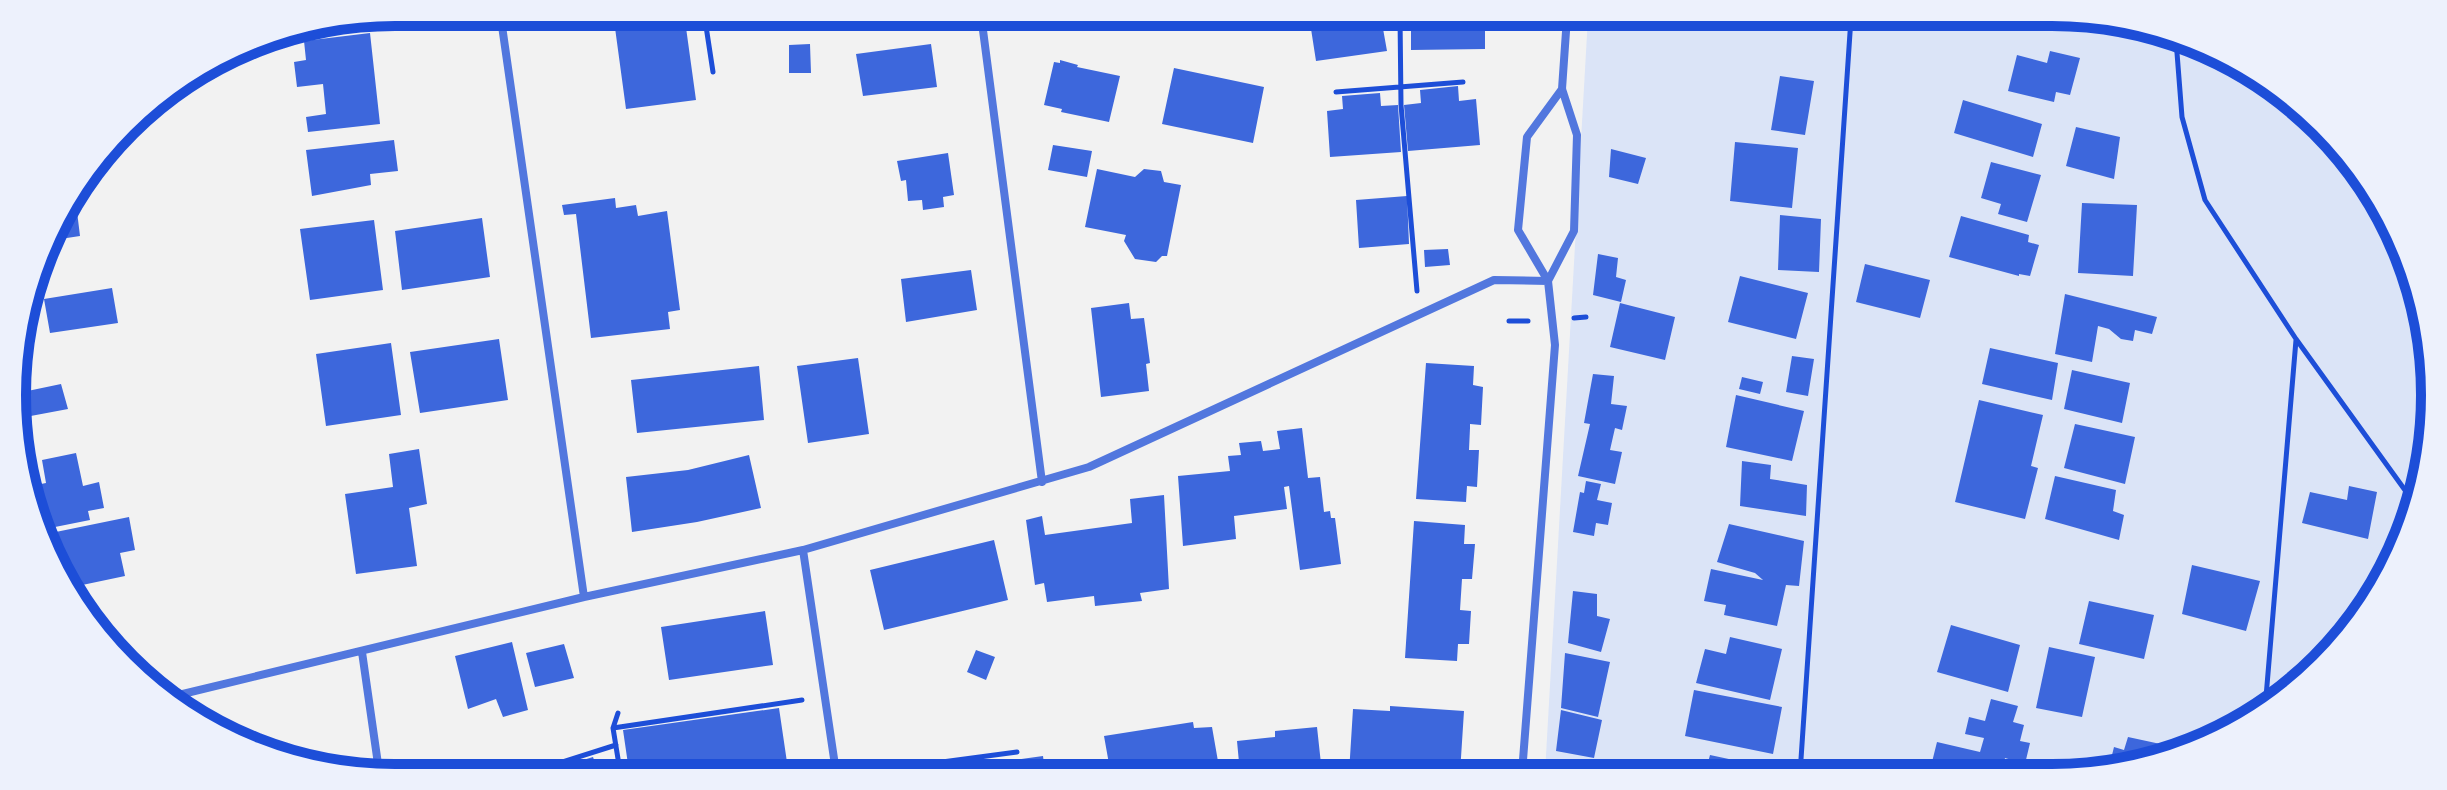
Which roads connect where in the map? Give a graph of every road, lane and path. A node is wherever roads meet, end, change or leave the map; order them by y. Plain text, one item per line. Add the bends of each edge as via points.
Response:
1 (502, 26) edge
2 (706, 26) edge
3 (982, 26) edge
4 (1400, 26) edge
5 (1566, 26) edge
6 (1850, 26) edge
7 (2177, 48) edge
8 (713, 72) dead end
9 (1463, 82) dead end
10 (1400, 87) junction
11 (1562, 89) junction
12 (1336, 92) dead end
13 (1548, 281) junction
14 (1417, 292) dead end
15 (2296, 339) junction
16 (1042, 482) junction
17 (2407, 493) edge
18 (803, 550) junction
19 (584, 597) junction
20 (362, 652) junction
21 (180, 695) edge
22 (2266, 696) edge
23 (825, 697) junction
24 (618, 713) dead end
25 (613, 728) junction
26 (616, 745) junction
27 (1017, 752) dead end
28 (378, 763) edge
29 (556, 764) edge
30 (619, 764) edge
31 (835, 764) edge
32 (927, 764) edge
33 (1523, 764) edge
34 (1801, 764) edge

1 - 19 street
2 - 8 path
3 - 16 street
4 - 10 path
5 - 11 street
6 - 34 path
7 - 15 path via 2182,117 2205,200
9 - 10 path
10 - 12 path
10 - 14 path
11 - 13 street via 1577,135 1574,231
11 - 13 street via 1527,137 1518,230
13 - 16 street via 1494,280 1089,467
13 - 33 street via 1555,345
15 - 17 path
15 - 22 path
16 - 18 street
18 - 19 street
18 - 23 street
19 - 20 street
20 - 21 street
20 - 28 street
23 - 25 path
23 - 31 street
24 - 25 path
25 - 26 path
26 - 29 path
26 - 30 path
27 - 32 path

